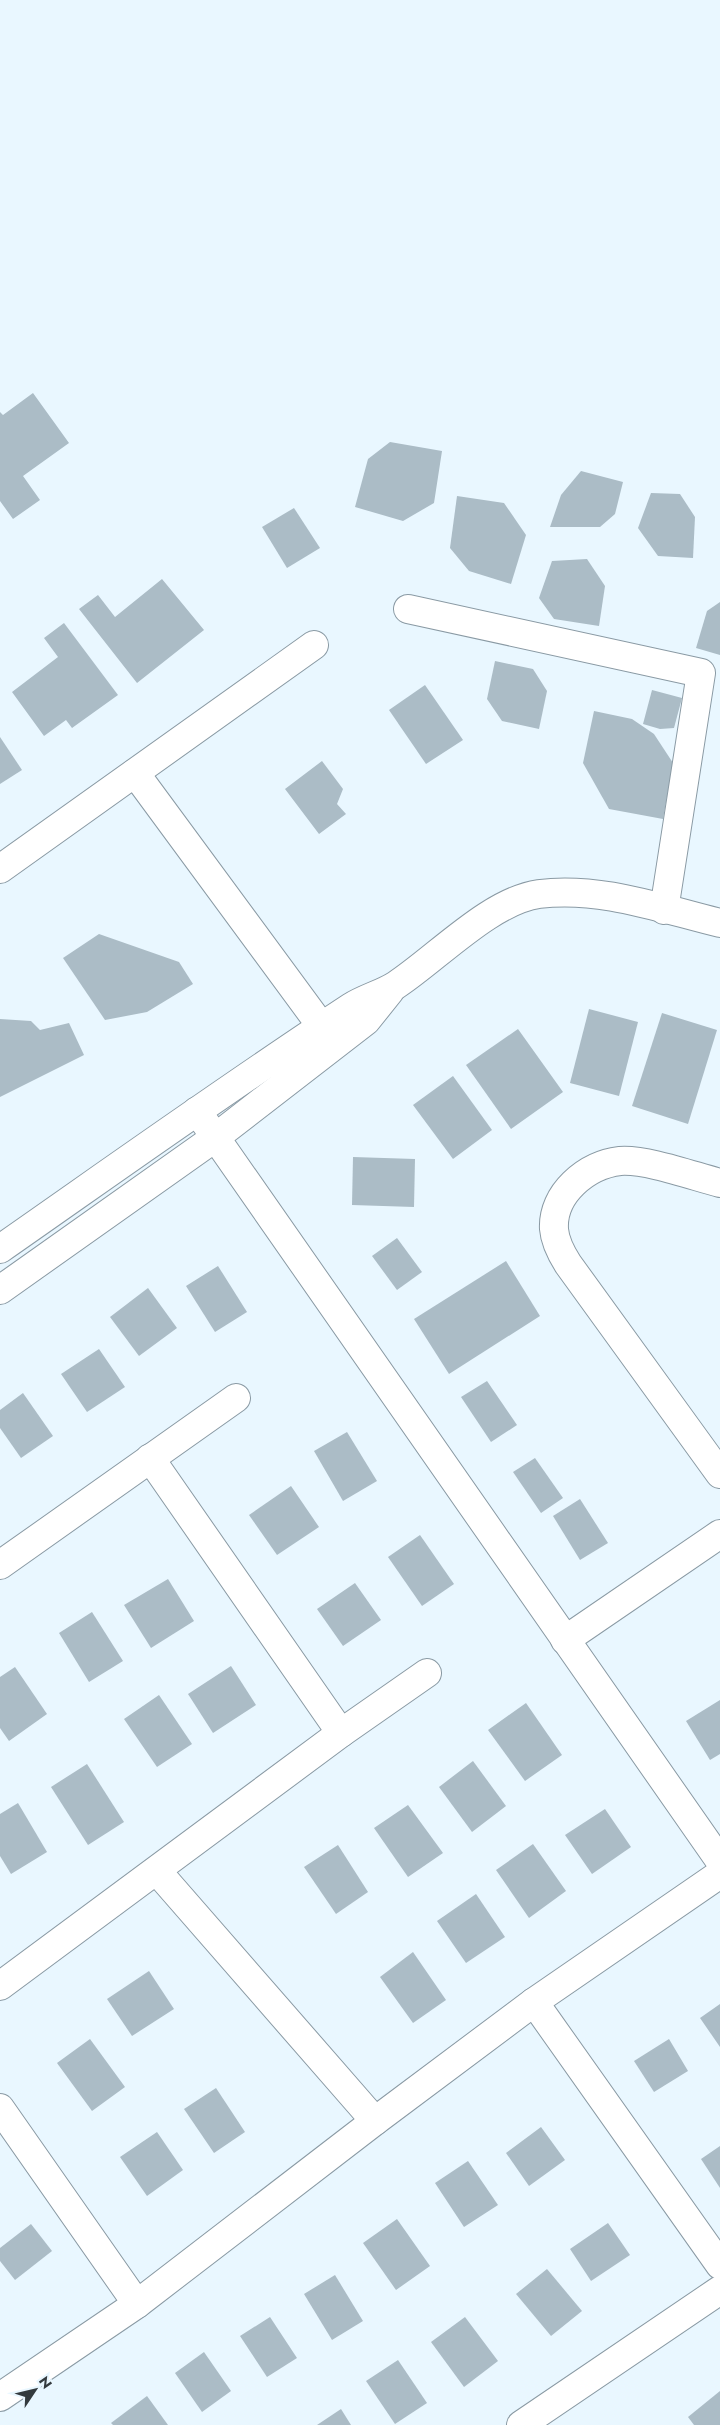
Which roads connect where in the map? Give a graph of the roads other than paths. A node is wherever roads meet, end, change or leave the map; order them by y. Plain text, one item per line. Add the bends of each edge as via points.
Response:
1 (408, 609) dead end
2 (314, 645) dead end
3 (135, 773) junction
4 (0, 869) edge
5 (664, 910) junction
6 (720, 923) edge
7 (328, 1035) junction
8 (197, 1111) junction
9 (216, 1137) junction
10 (720, 1183) edge
11 (0, 1249) edge
12 (0, 1290) edge
13 (236, 1398) dead end
14 (150, 1458) junction
15 (720, 1474) edge
16 (720, 1534) edge
17 (0, 1565) edge
18 (565, 1640) junction
19 (427, 1673) dead end
20 (341, 1733) junction
21 (720, 1861) edge
22 (157, 1871) junction
23 (720, 1874) edge
24 (0, 1986) edge
25 (534, 2002) junction
26 (0, 2108) edge
27 (375, 2121) junction
28 (720, 2265) edge
29 (720, 2290) edge
30 (137, 2304) junction
31 (0, 2397) edge
32 (521, 2425) edge

1 - 5 street via 701,673
2 - 3 street
3 - 4 street
3 - 7 street
5 - 6 street
5 - 7 street via 612,896 539,894 514,901 491,914 394,986 366,1021
7 - 8 street
7 - 9 street
8 - 9 street
8 - 11 street
9 - 12 street
9 - 18 street
10 - 15 street via 642,1163 619,1161 574,1181 564,1194 554,1228 558,1248 568,1264
13 - 14 street
14 - 17 street
14 - 20 street
16 - 18 street
18 - 21 street
19 - 20 street
20 - 22 street
22 - 24 street
22 - 27 street
23 - 25 street
25 - 27 street
25 - 28 street
26 - 30 street
27 - 30 street
29 - 32 street
30 - 31 street

